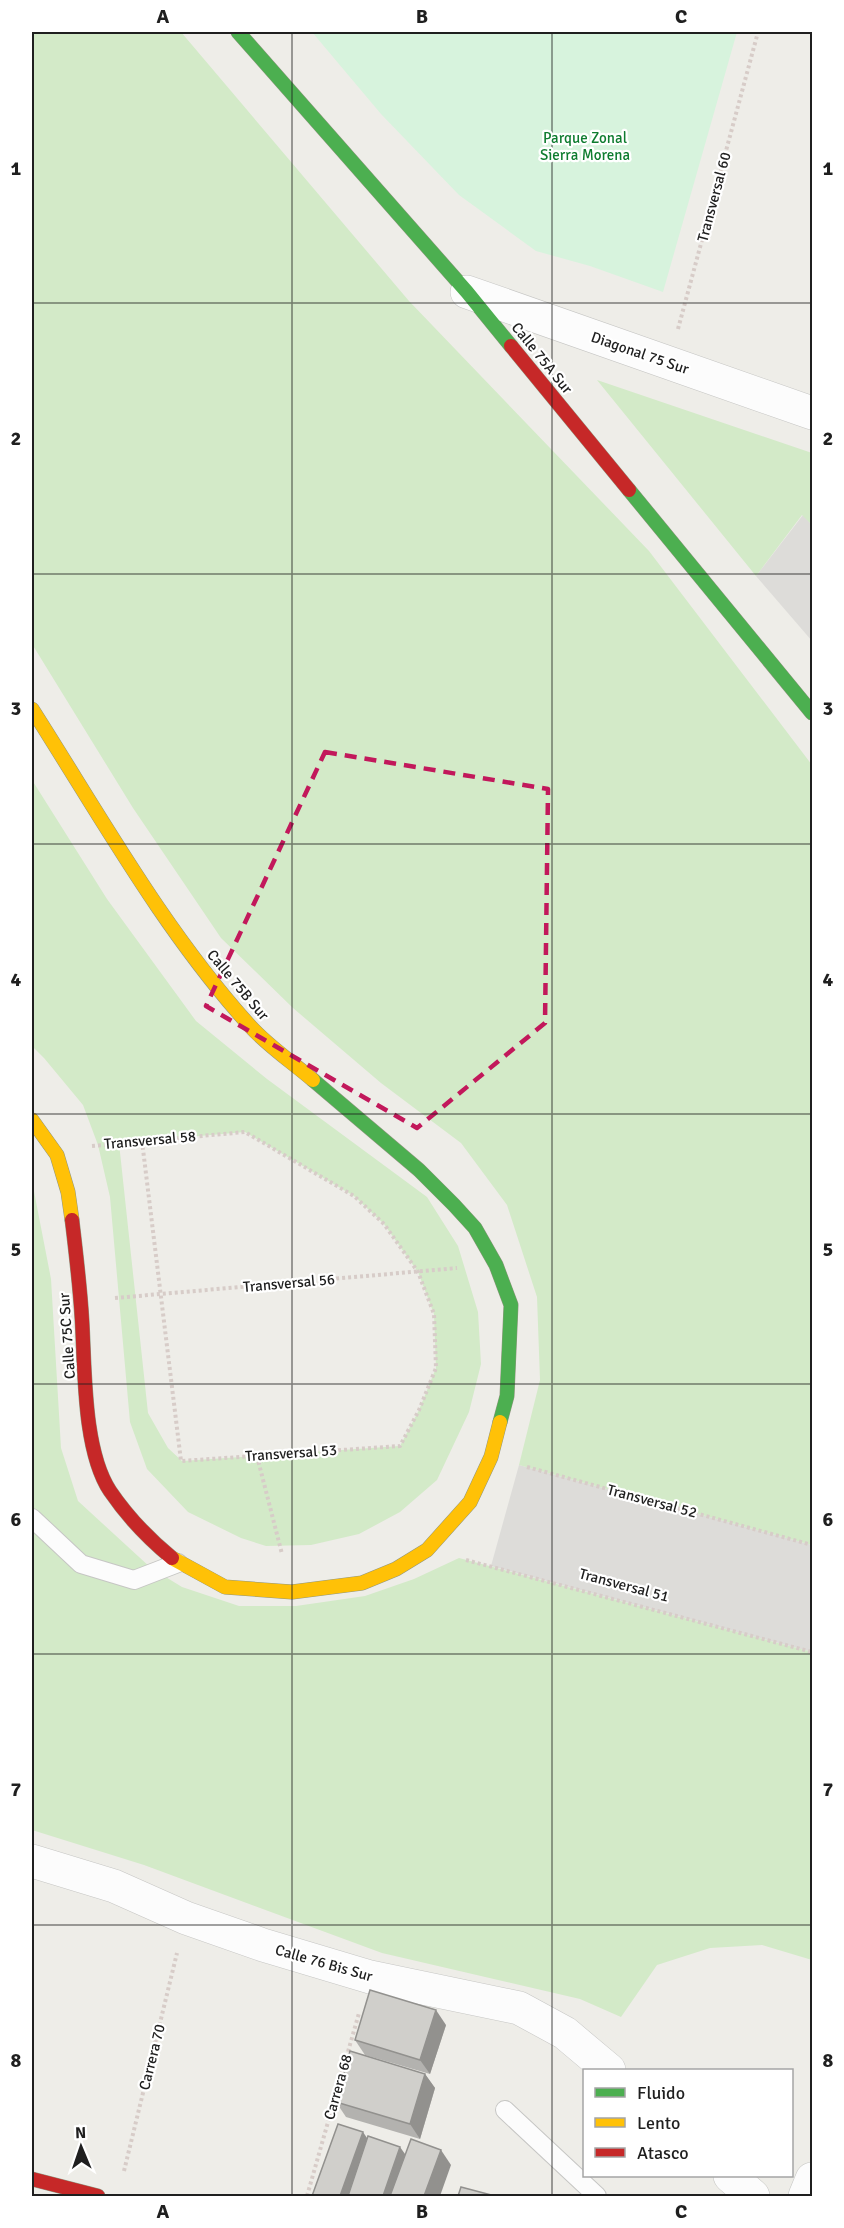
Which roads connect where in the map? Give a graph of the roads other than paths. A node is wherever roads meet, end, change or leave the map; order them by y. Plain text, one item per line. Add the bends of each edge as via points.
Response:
1 (238, 32) edge
2 (467, 292) junction
3 (813, 413) edge
4 (32, 709) edge
5 (813, 713) edge
6 (32, 1120) edge
7 (32, 1518) edge
8 (178, 1563) junction
9 (32, 1861) edge
10 (608, 2069) edge
11 (505, 2110) dead end
12 (732, 2177) edge
13 (32, 2179) edge
14 (813, 2179) edge
15 (98, 2196) edge
16 (597, 2196) edge
17 (753, 2196) edge
18 (805, 2196) edge

1 - 2 street, Calle 75A Sur
2 - 3 street, Diagonal 75 Sur
2 - 5 street, Calle 75A Sur
4 - 8 street, Calle 75B Sur via 199,966 252,1029 419,1170 476,1228 496,1264 511,1305 507,1396 491,1457 470,1502 428,1550 362,1583 292,1593 225,1587
6 - 8 street, Calle 75C Sur via 57,1155 68,1192 95,1456 108,1490 151,1541
7 - 8 lane via 81,1564 134,1580
9 - 10 street, Calle 76 Bis Sur via 114,1886 263,1946 370,1977 519,2008 565,2033
11 - 16 lane
12 - 17 street
13 - 15 street
14 - 18 street

